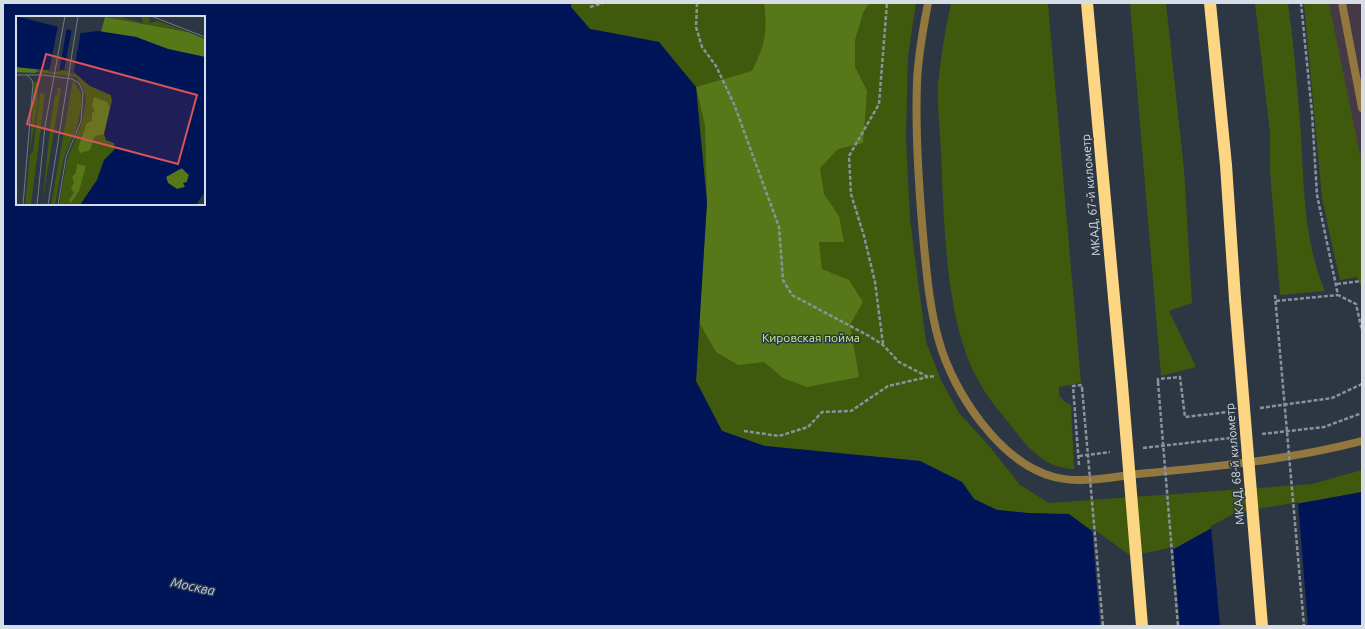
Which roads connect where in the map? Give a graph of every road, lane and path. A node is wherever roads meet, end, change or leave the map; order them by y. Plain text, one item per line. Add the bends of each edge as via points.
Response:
1 (603, 3) edge
2 (697, 3) edge
3 (887, 3) edge
4 (928, 3) edge
5 (1087, 3) edge
6 (1210, 3) edge
7 (1301, 3) edge
8 (1342, 3) edge
9 (590, 7) dead end
10 (1362, 108) edge
11 (1362, 281) edge
12 (1336, 284) junction
13 (1276, 295) dead end
14 (1338, 296) junction
15 (1276, 301) junction
16 (1362, 330) edge
17 (883, 345) junction
18 (951, 374) junction
19 (928, 377) junction
20 (1362, 384) edge
21 (1255, 408) dead end
22 (1232, 411) dead end
23 (1362, 413) edge
24 (744, 431) dead end
25 (1261, 434) dead end
26 (1237, 437) dead end
27 (1362, 441) edge
28 (1142, 448) dead end
29 (1111, 452) dead end
30 (1103, 626) edge
31 (1142, 626) edge
32 (1178, 626) edge
33 (1262, 626) edge
34 (1304, 626) edge

1 - 9 path
2 - 17 path via 696,27 702,47 716,66 734,104 779,227 783,280 792,295
3 - 17 path via 880,104 849,156 851,194 875,282
4 - 18 street via 920,45 917,82 922,222 929,293 938,339
5 - 31 highway, МКАД, 67-й километр, bridge
6 - 33 highway, МКАД, 68-й километр, bridge via 1226,165
7 - 12 path via 1317,196
8 - 10 street
11 - 12 path
12 - 14 path
13 - 15 path, bridge
14 - 15 path, bridge
14 - 16 path via 1356,304
15 - 34 path, bridge
17 - 19 path via 899,362
18 - 19 path
18 - 27 street via 979,418 1003,446 1023,463 1055,478 1084,479 1226,466
19 - 24 path via 888,386 851,411 822,412 808,427 779,436
20 - 21 path via 1332,398
22 - 32 path, bridge via 1185,417 1180,377 1158,380
23 - 25 path via 1324,427
26 - 28 path
29 - 30 path, bridge via 1079,456 1074,386 1082,385 1082,388

